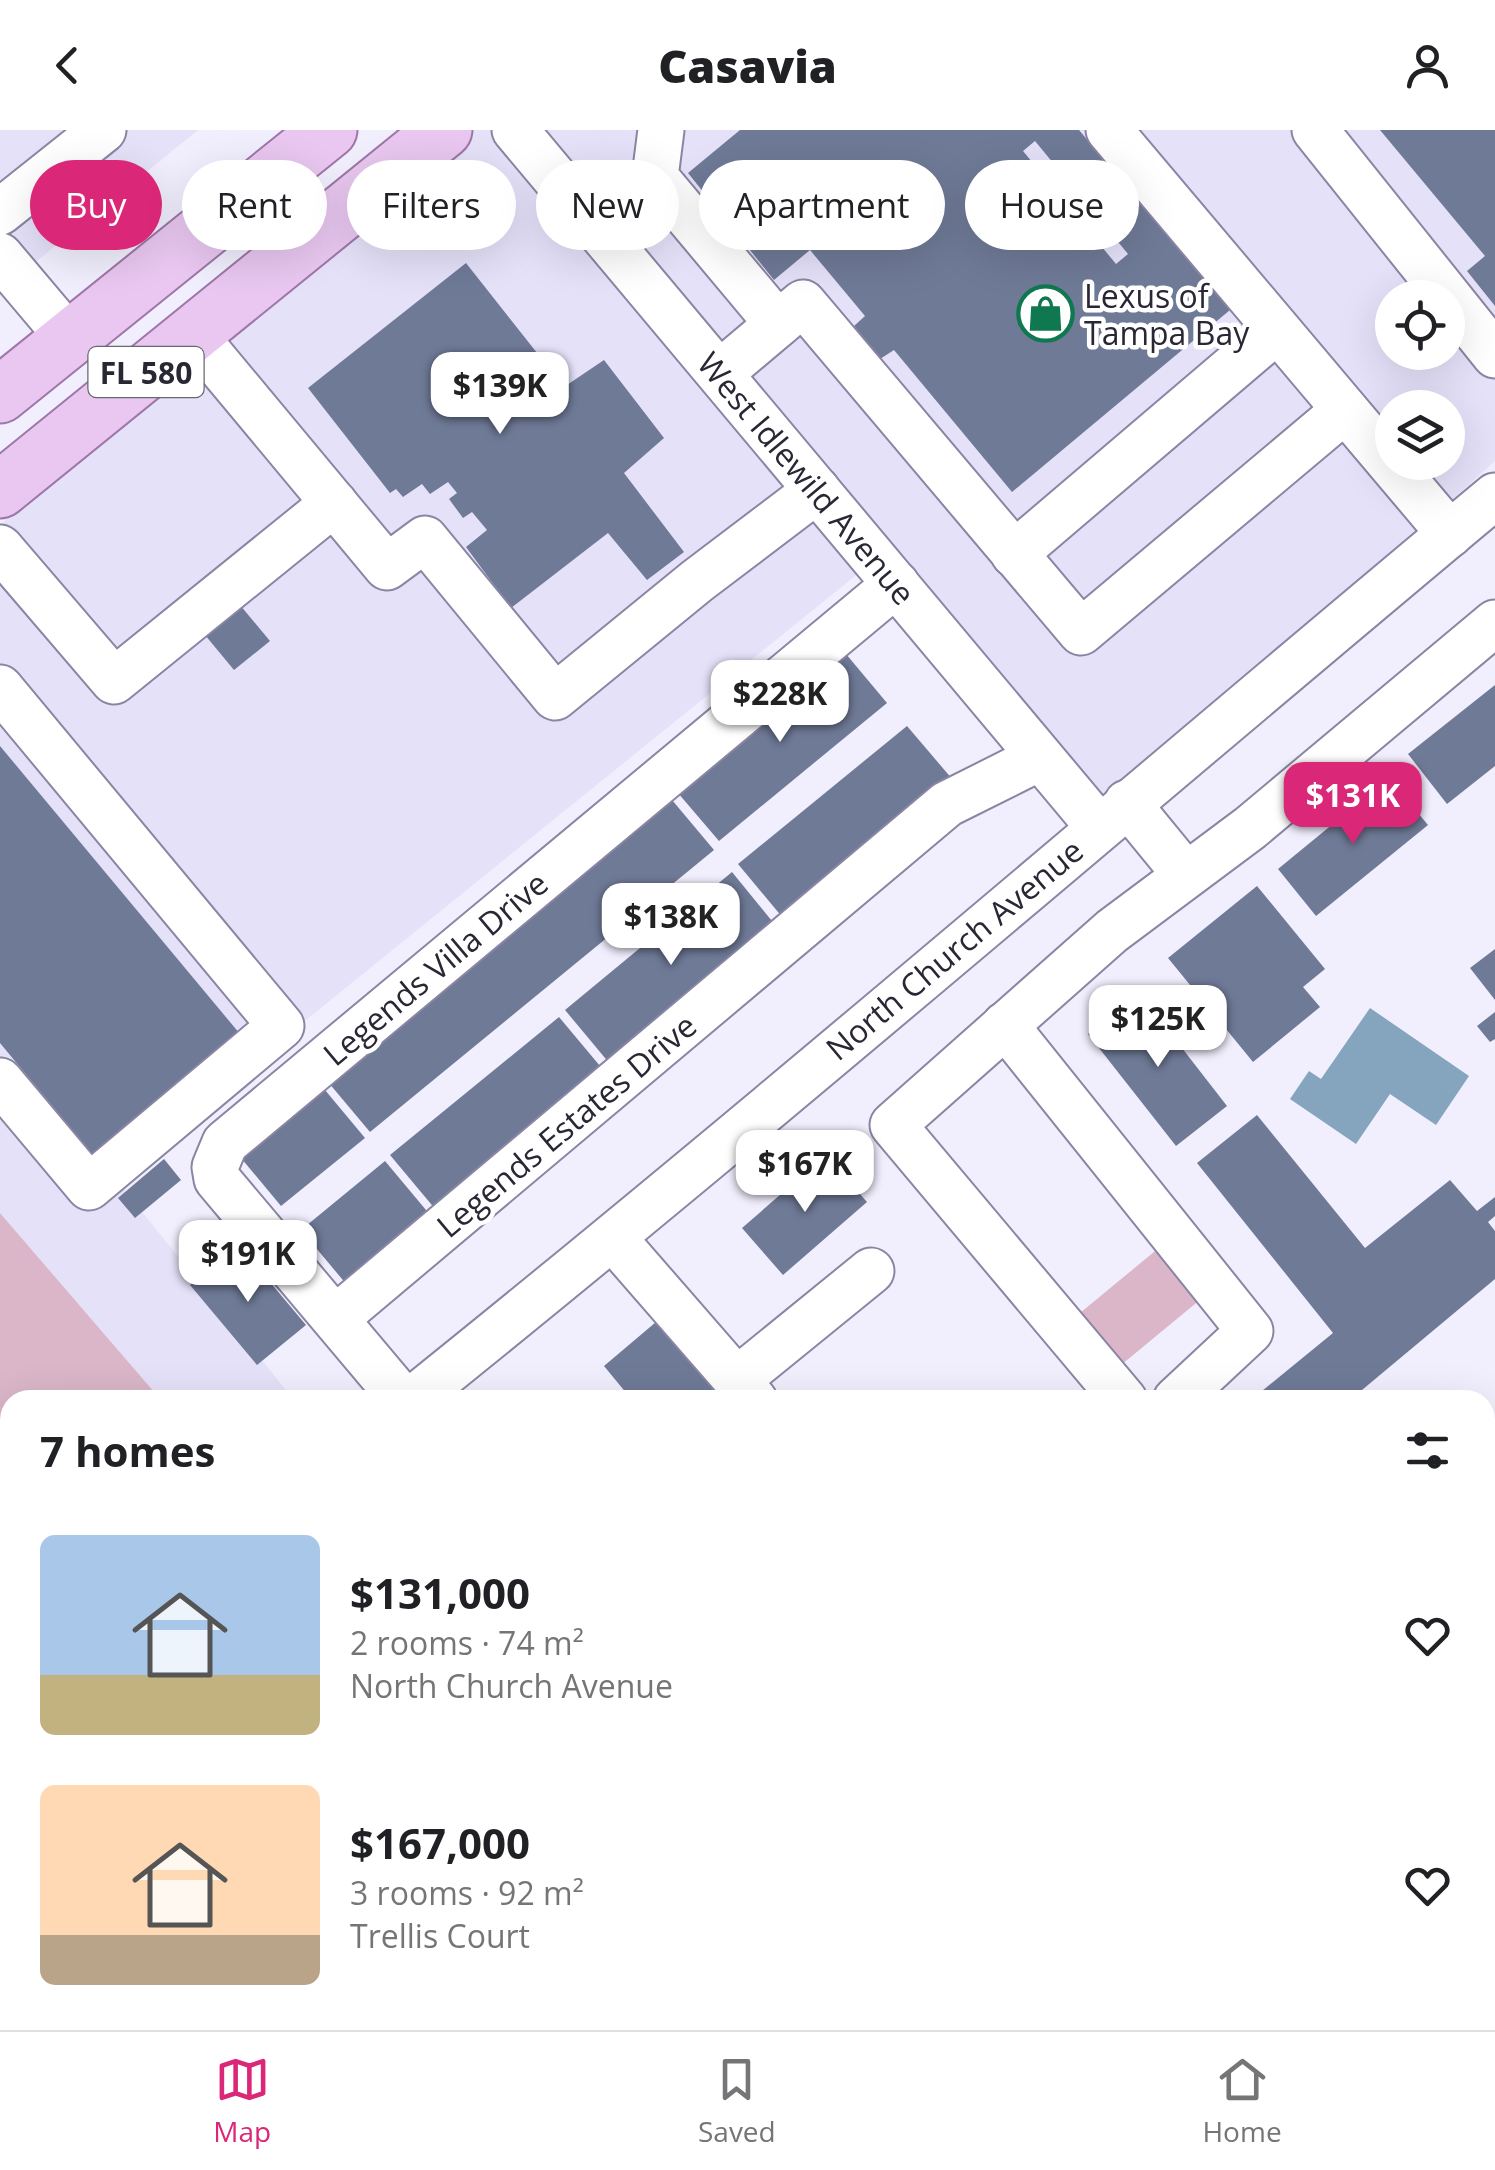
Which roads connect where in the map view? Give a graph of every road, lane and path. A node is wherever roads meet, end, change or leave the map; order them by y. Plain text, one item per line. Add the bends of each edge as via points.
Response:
1 (103, 130) edge
2 (330, 130) edge
3 (403, 130) edge
4 (444, 130) edge
5 (516, 130) edge
6 (661, 130) edge
7 (1109, 130) edge
8 (1314, 130) edge
9 (0, 212) edge
10 (340, 214) junction
11 (0, 256) edge
12 (778, 324) junction
13 (1277, 330) junction
14 (193, 334) junction
15 (57, 350) junction
16 (1495, 354) edge
17 (720, 373) junction
18 (0, 395) edge
19 (1345, 410) junction
20 (0, 434) edge
21 (0, 490) edge
22 (817, 490) junction
23 (1495, 496) edge
24 (334, 504) junction
25 (1450, 534) junction
26 (0, 548) edge
27 (1014, 554) junction
28 (896, 584) junction
29 (1495, 623) edge
30 (0, 688) edge
31 (1039, 758) junction
32 (1113, 815) junction
33 (1186, 876) junction
34 (1005, 1026) junction
35 (0, 1082) edge
36 (614, 1238) junction
37 (871, 1272) dead end
38 (336, 1318) junction
39 (395, 1390) edge
40 (424, 1390) edge
41 (745, 1390) edge
42 (1116, 1390) edge
43 (1187, 1390) edge

1 - 9 street
2 - 15 main road, FL 580
3 - 10 main road
4 - 10 main road, FL 580
5 - 17 street, West Idlewild Avenue
6 - 12 street via 655,177
7 - 13 street
8 - 16 street
10 - 14 main road, FL 580
11 - 15 street
12 - 17 street
12 - 27 street via 803,302
13 - 19 street
13 - 27 street
14 - 21 main road, FL 580
14 - 24 street
15 - 18 main road, FL 580
15 - 20 main road
17 - 22 street, West Idlewild Avenue
19 - 25 street
19 - 27 street via 1081,632
22 - 24 street via 555,697 425,539 387,567
22 - 28 street, West Idlewild Avenue
23 - 25 street, North Church Avenue
24 - 26 street via 114,681
25 - 32 street, North Church Avenue
28 - 31 street, West Idlewild Avenue
28 - 38 street, Legends Villa Drive via 224,1143 216,1179
29 - 33 street
30 - 35 street via 281,1026 89,1187
31 - 32 street, West Idlewild Avenue
31 - 38 street, Legends Estates Drive via 947,804
32 - 33 street, West Idlewild Avenue
32 - 36 street, North Church Avenue
33 - 34 street
34 - 42 street via 893,1125
34 - 43 street via 1250,1330
36 - 40 street, North Church Avenue
36 - 41 street
37 - 41 street
38 - 39 street, Legends Villa Drive

